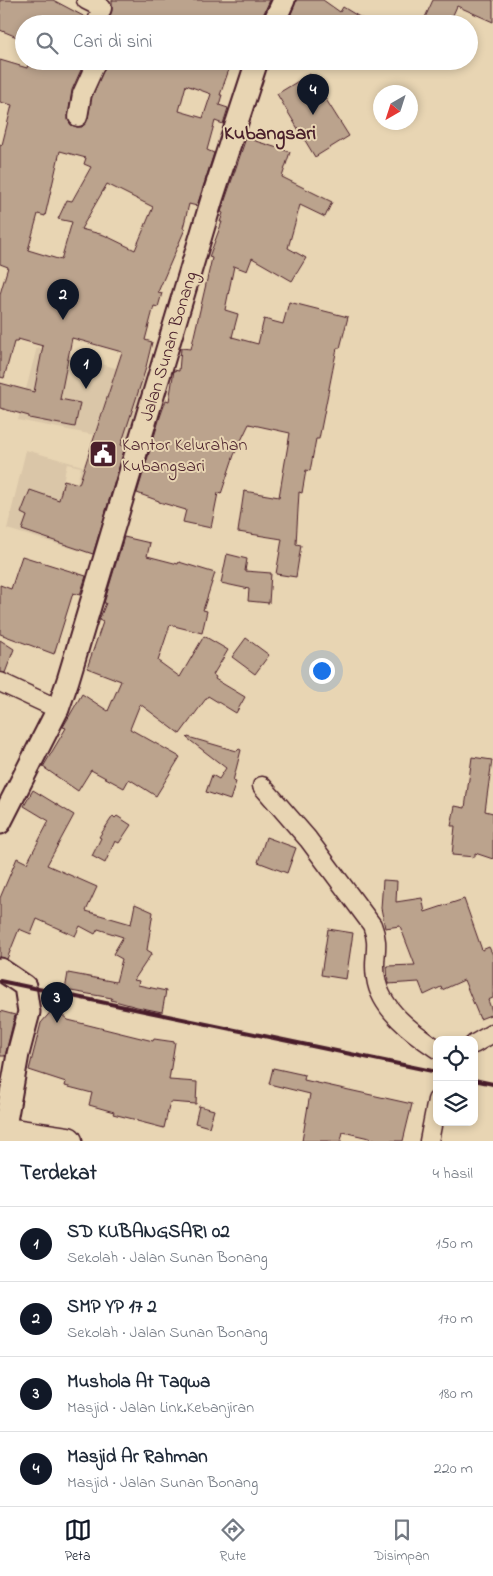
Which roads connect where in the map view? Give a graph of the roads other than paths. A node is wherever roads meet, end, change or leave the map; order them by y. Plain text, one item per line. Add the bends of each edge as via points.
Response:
1 (86, 0) edge
2 (284, 0) edge
3 (99, 15) edge
4 (277, 15) edge
5 (92, 70) edge
6 (255, 70) edge
7 (78, 117) dead end
8 (0, 682) edge
9 (58, 709) junction
10 (262, 786) dead end
11 (0, 823) edge
12 (0, 969) edge
13 (493, 1033) edge
14 (478, 1042) edge
15 (433, 1046) edge
16 (433, 1120) edge
17 (2, 1131) edge
18 (68, 1141) edge
19 (429, 1141) edge

1 - 3 street via 102,8
2 - 4 street
5 - 7 street via 82,94
6 - 9 street, Jalan Sunan Bonang via 212,200
8 - 9 street
9 - 11 street, Jalan Sunan Bonang
10 - 15 street via 308,839 372,925 377,937 376,979 383,996 396,1016
12 - 17 street via 25,986 29,1012
13 - 14 street
16 - 19 street
17 - 18 highway

